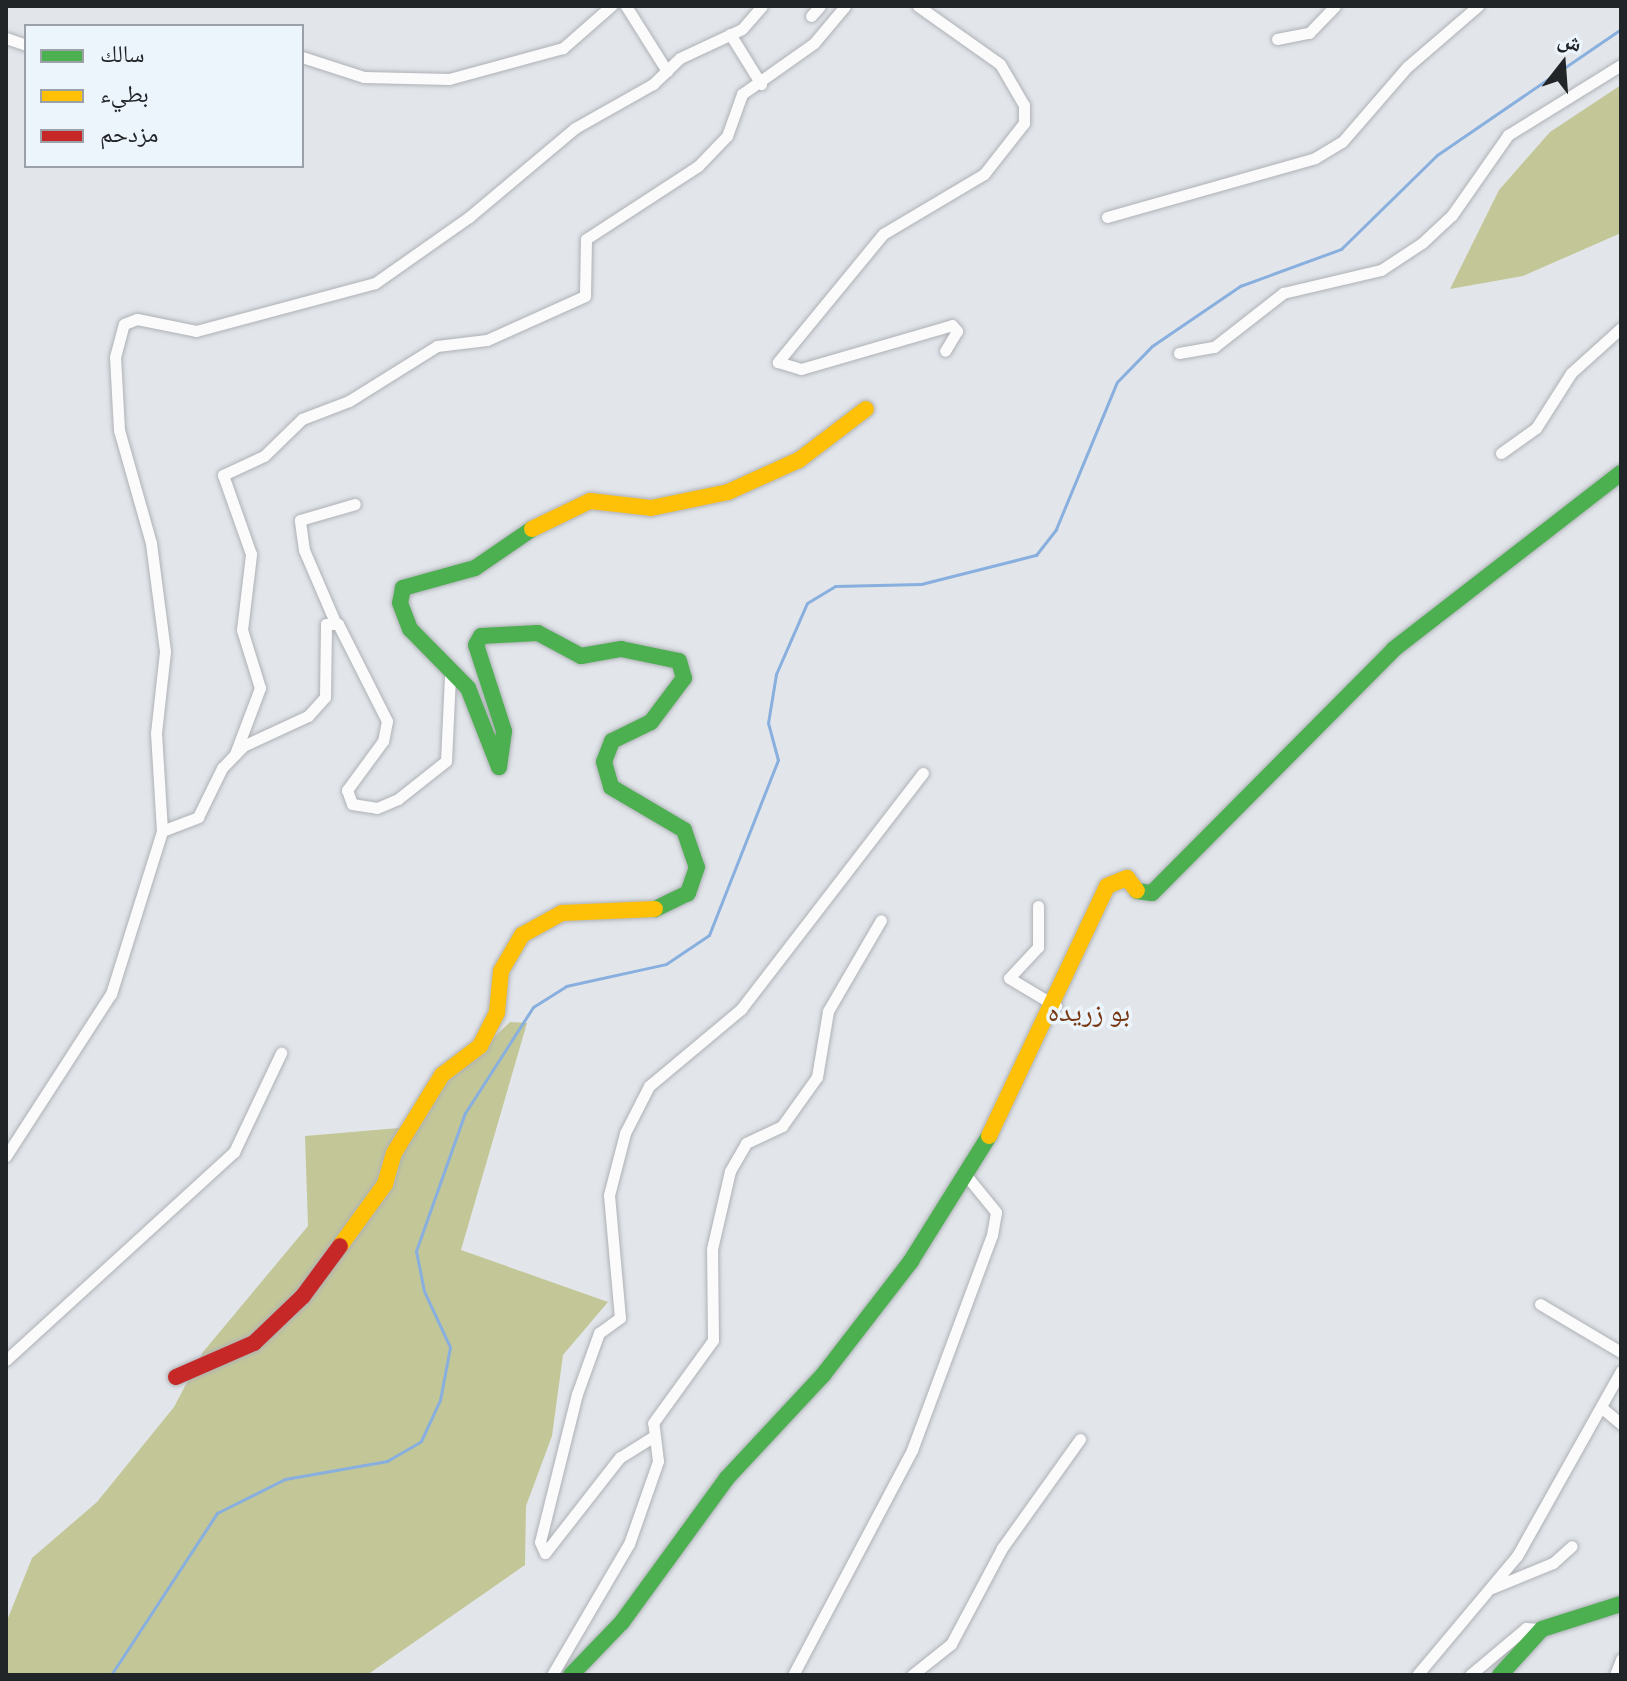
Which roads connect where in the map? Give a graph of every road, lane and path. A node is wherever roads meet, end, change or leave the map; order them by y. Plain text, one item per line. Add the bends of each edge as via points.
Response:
1 (611, 6) edge
2 (626, 6) edge
3 (762, 6) edge
4 (845, 6) edge
5 (918, 6) edge
6 (1335, 6) edge
7 (1478, 6) edge
8 (730, 34) junction
9 (1277, 39) dead end
10 (304, 58) edge
11 (1621, 65) edge
12 (667, 71) junction
13 (761, 84) junction
14 (1107, 217) dead end
15 (1621, 328) edge
16 (945, 351) dead end
17 (1179, 353) dead end
18 (866, 409) dead end
19 (1501, 453) dead end
20 (1621, 473) edge
21 (355, 504) dead end
22 (335, 622) junction
23 (450, 677) junction
24 (235, 754) junction
25 (923, 773) dead end
26 (162, 831) junction
27 (1038, 906) dead end
28 (881, 920) dead end
29 (1057, 1006) junction
30 (281, 1053) dead end
31 (6, 1156) edge
32 (965, 1174) junction
33 (1540, 1304) dead end
34 (1621, 1352) edge
35 (6, 1360) edge
36 (1621, 1371) edge
37 (176, 1377) dead end
38 (1602, 1408) junction
39 (1621, 1424) edge
40 (651, 1438) junction
41 (1080, 1439) dead end
42 (1572, 1546) dead end
43 (1487, 1590) junction
44 (1621, 1604) edge
45 (1542, 1629) junction
46 (1621, 1659) edge
47 (552, 1675) edge
48 (571, 1675) edge
49 (793, 1675) edge
50 (912, 1675) edge
51 (1417, 1675) edge
52 (1470, 1675) edge
53 (1500, 1675) edge
54 (1615, 1675) edge

1 - 10 street via 563,48 449,79 364,77
2 - 12 street
3 - 8 street
4 - 13 street via 828,30
5 - 16 street via 1000,64 1024,105 1024,123 984,174 883,234 778,362 801,369 952,325 957,331
6 - 9 street via 1309,33
7 - 14 street via 1407,67 1342,142 1315,158
8 - 12 street
8 - 13 street
11 - 17 street via 1508,135 1452,215 1381,270 1283,293 1214,347
12 - 26 street via 575,128 480,209 375,283 196,331 137,319 124,324 115,357 119,430 151,543 165,651 156,733
13 - 24 street via 742,94 727,136 698,166 586,239 585,296 487,340 437,346 349,401 302,419 264,456 223,475 251,554 242,630 260,688
15 - 19 street via 1571,373 1536,428
18 - 23 street via 799,460 728,492 651,508 590,501 521,534 475,568 403,588 400,603 410,629
20 - 29 street via 1394,649 1152,893 1136,891 1127,878 1107,886
21 - 22 street via 300,520 304,550
22 - 23 street via 387,721 383,741 347,790 352,804 377,808 398,799 446,761
22 - 24 street via 324,628 325,697 308,716 265,731
23 - 37 street via 468,688 499,767 505,759 504,731 479,658 481,636 538,633 581,656 621,649 679,661 684,678 651,722 612,741 604,762 611,787 674,821 696,848 688,893 651,911 562,913 522,935 501,971 497,1012 480,1046 442,1075 394,1153 385,1184 303,1296 254,1343
24 - 26 street via 198,817
25 - 40 street via 741,1009 649,1086 625,1133 609,1195 620,1318 599,1333 577,1394 540,1542 545,1553 620,1457
26 - 31 street via 111,994
27 - 29 street via 1038,947 1009,978
28 - 40 street via 828,1011 817,1077 782,1126 746,1143 730,1171 712,1249 713,1340 653,1423
29 - 32 street
30 - 35 street via 234,1152
32 - 48 street via 911,1261 823,1375 727,1478 622,1622
32 - 49 street via 996,1212 992,1235 912,1450
33 - 34 street
36 - 38 street
38 - 39 street
38 - 43 street via 1517,1556
40 - 47 street via 658,1461 629,1544
41 - 50 street via 1002,1548 951,1644
42 - 43 street via 1553,1563
43 - 51 street
44 - 45 street
45 - 52 street via 1526,1628
45 - 53 street
46 - 54 street

